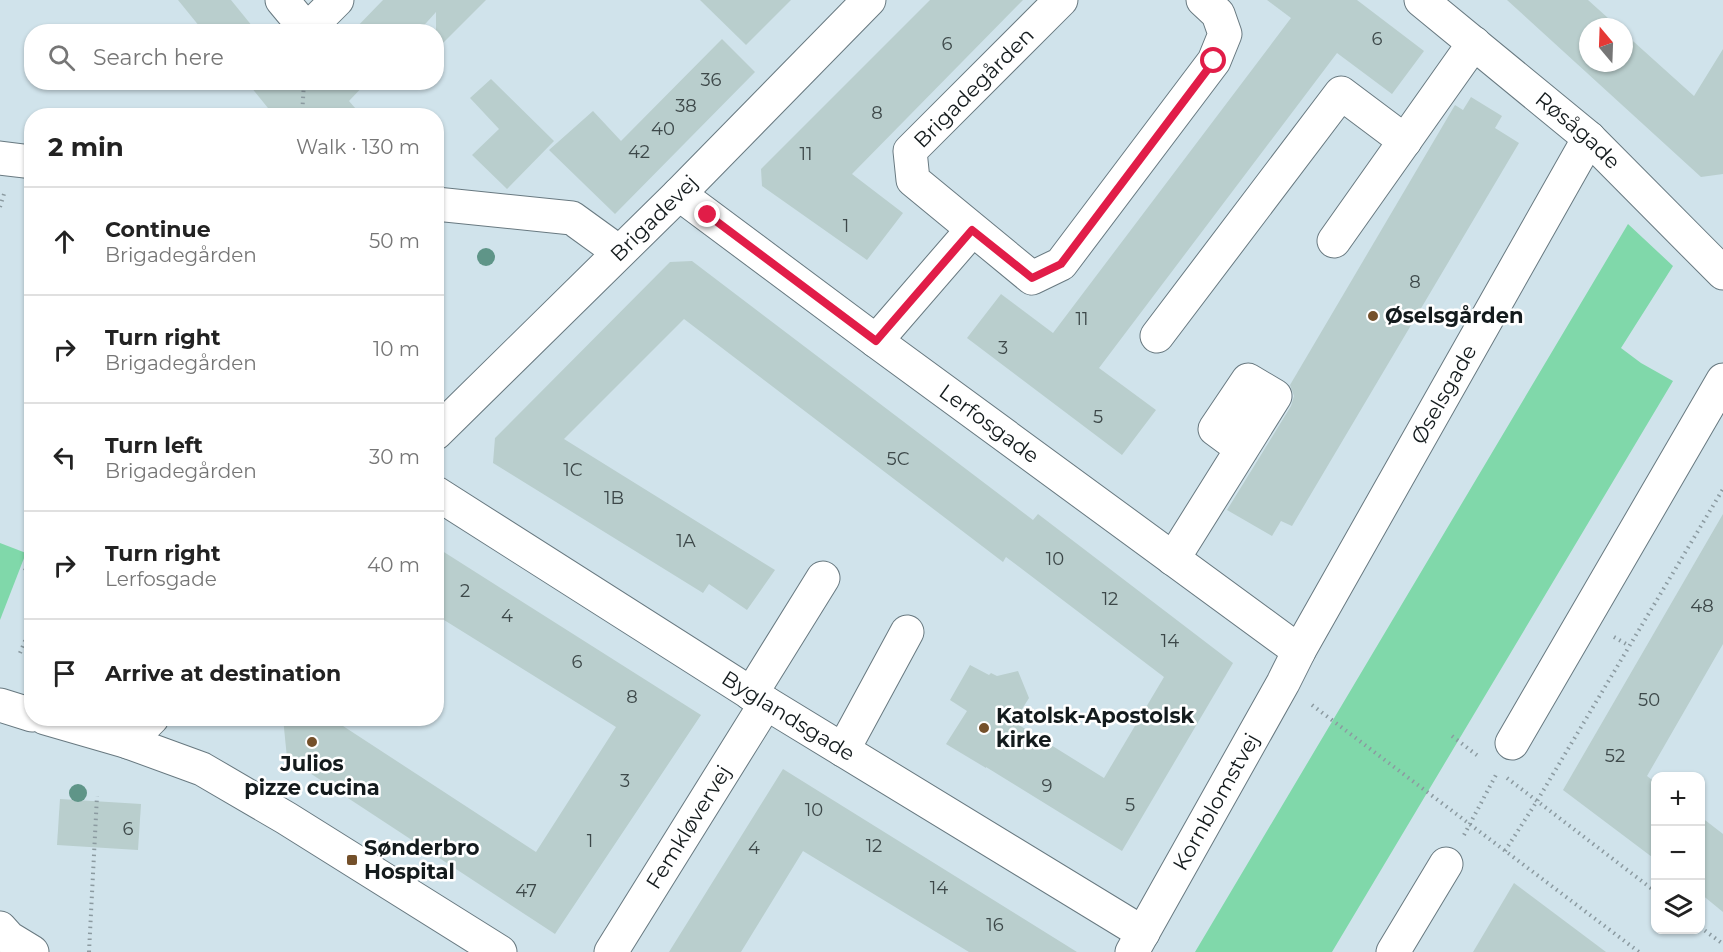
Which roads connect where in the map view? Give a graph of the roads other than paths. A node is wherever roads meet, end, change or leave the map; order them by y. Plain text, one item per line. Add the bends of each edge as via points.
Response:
1 (282, 0) edge
2 (337, 0) edge
3 (869, 0) edge
4 (1061, 0) edge
5 (1203, 0) edge
6 (1431, 3) edge
7 (302, 24) edge
8 (313, 24) edge
9 (1474, 43) junction
10 (1589, 138) junction
11 (1405, 141) junction
12 (0, 158) edge
13 (24, 161) edge
14 (679, 194) junction
15 (444, 205) edge
16 (972, 230) junction
17 (1334, 241) dead end
18 (619, 252) junction
19 (1723, 273) edge
20 (1157, 336) dead end
21 (876, 341) junction
22 (1723, 380) edge
23 (444, 425) edge
24 (1242, 449) dead end
25 (444, 498) edge
26 (1173, 559) junction
27 (823, 578) dead end
28 (907, 632) dead end
29 (1299, 651) junction
30 (758, 698) junction
31 (73, 726) edge
32 (144, 726) edge
33 (128, 742) junction
34 (1512, 743) dead end
35 (843, 750) junction
36 (1446, 864) road end
37 (0, 928) edge
38 (1137, 943) edge
39 (32, 952) edge
40 (500, 952) edge
41 (611, 952) edge
42 (1393, 952) edge

1 - 7 street
2 - 8 street
3 - 14 street, Brigadevej
4 - 16 street, Brigadegården via 910,152 913,180
5 - 16 street, Brigadegården via 1218,14 1225,34 1214,61 1061,264 1032,278
6 - 9 street, Røsågade
9 - 10 street, Røsågade
9 - 11 street
10 - 19 street, Røsågade
10 - 29 street, Øselsgade
11 - 17 street
11 - 20 street via 1341,93
12 - 13 street
14 - 18 street, Brigadevej
14 - 21 street, Lerfosgade
15 - 18 street via 572,219
16 - 21 street
18 - 23 street, Brigadevej
21 - 26 street, Lerfosgade
22 - 34 street
24 - 26 street
25 - 30 street, Byglandsgade
26 - 29 street, Lerfosgade
27 - 30 street, Femkløvervej
28 - 35 street
29 - 38 street, Kornblomstvej
30 - 35 street, Byglandsgade
30 - 41 street, Femkløvervej
31 - 33 street
32 - 33 street
33 - 40 street via 202,769
35 - 38 street, Byglandsgade
36 - 42 street
37 - 39 street

